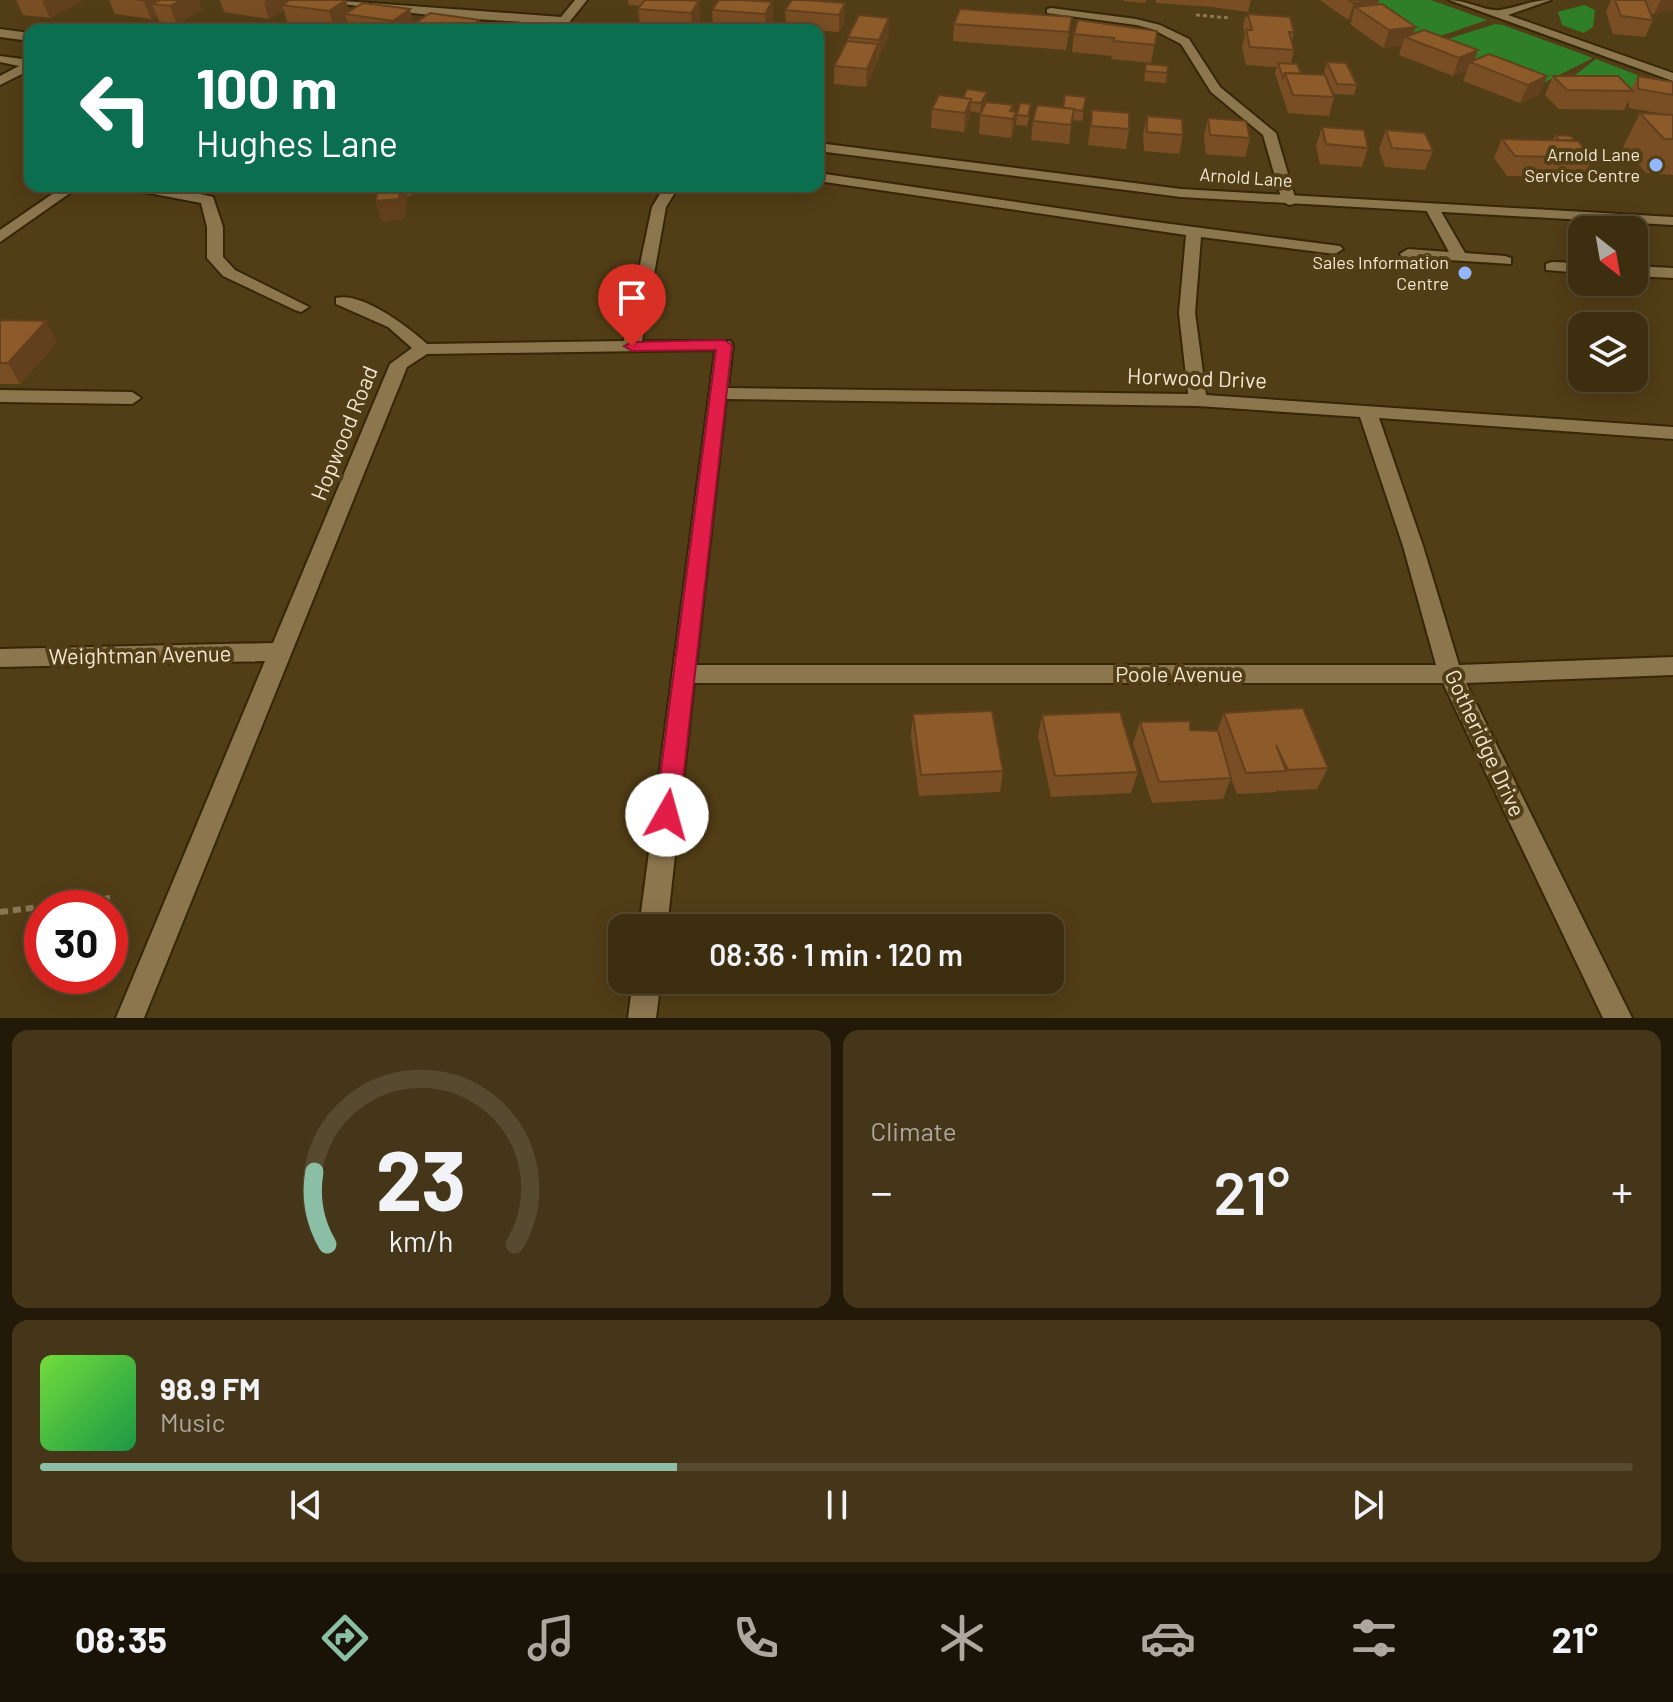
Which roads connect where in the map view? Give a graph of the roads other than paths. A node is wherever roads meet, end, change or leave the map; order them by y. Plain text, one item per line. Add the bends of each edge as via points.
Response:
1 (335, 0) edge
2 (581, 0) edge
3 (1455, 0) edge
4 (1545, 0) edge
5 (1051, 11) dead end
6 (1498, 14) junction
7 (551, 24) edge
8 (563, 24) edge
9 (0, 33) edge
10 (24, 36) edge
11 (1, 59) edge
12 (24, 63) edge
13 (24, 67) edge
14 (1673, 77) edge
15 (0, 81) edge
16 (824, 148) edge
17 (824, 178) edge
18 (64, 192) edge
19 (177, 192) edge
20 (668, 192) edge
21 (1289, 201) junction
22 (1432, 208) junction
23 (1673, 221) edge
24 (1194, 232) junction
25 (0, 237) edge
26 (1335, 249) dead end
27 (1408, 254) dead end
28 (1459, 256) junction
29 (1505, 261) dead end
30 (1552, 267) dead end
31 (1568, 268) edge
32 (1648, 272) edge
33 (1673, 273) edge
34 (342, 301) dead end
35 (301, 307) dead end
36 (632, 346) junction
37 (423, 349) junction
38 (718, 393) junction
39 (0, 396) edge
40 (132, 398) dead end
41 (1198, 400) junction
42 (1367, 411) junction
43 (1673, 433) edge
44 (280, 652) junction
45 (0, 658) edge
46 (1673, 666) edge
47 (684, 674) junction
48 (1450, 674) junction
49 (655, 914) edge
50 (645, 994) edge
51 (130, 1018) edge
52 (642, 1018) edge
53 (1618, 1018) edge

1 - 7 street
2 - 8 street
3 - 6 street
4 - 6 street
5 - 21 street via 1136,22 1185,42 1215,89 1269,133
6 - 14 street
9 - 10 street
11 - 12 street
13 - 15 street
16 - 21 street, Arnold Lane via 1181,193
17 - 24 street
18 - 25 street
19 - 35 street via 208,200 215,258 229,273
20 - 36 street via 659,207
21 - 22 street, Arnold Lane
22 - 23 street, Arnold Lane
22 - 28 street
24 - 26 street
24 - 41 street via 1187,313
27 - 28 street
28 - 29 street
30 - 31 street
32 - 33 street
34 - 37 street via 394,323
36 - 37 street
36 - 38 street via 724,345
37 - 44 street, Hopwood Road via 399,364
38 - 41 street, Horwood Drive
38 - 47 street
39 - 40 street
41 - 42 street, Horwood Drive
42 - 43 street, Horwood Drive
42 - 48 street, Gotheridge Drive
44 - 45 street, Weightman Avenue
44 - 51 street, Hopwood Road
46 - 48 street, Poole Avenue
47 - 48 street, Poole Avenue
47 - 49 street
48 - 53 street, Gotheridge Drive
50 - 52 street

